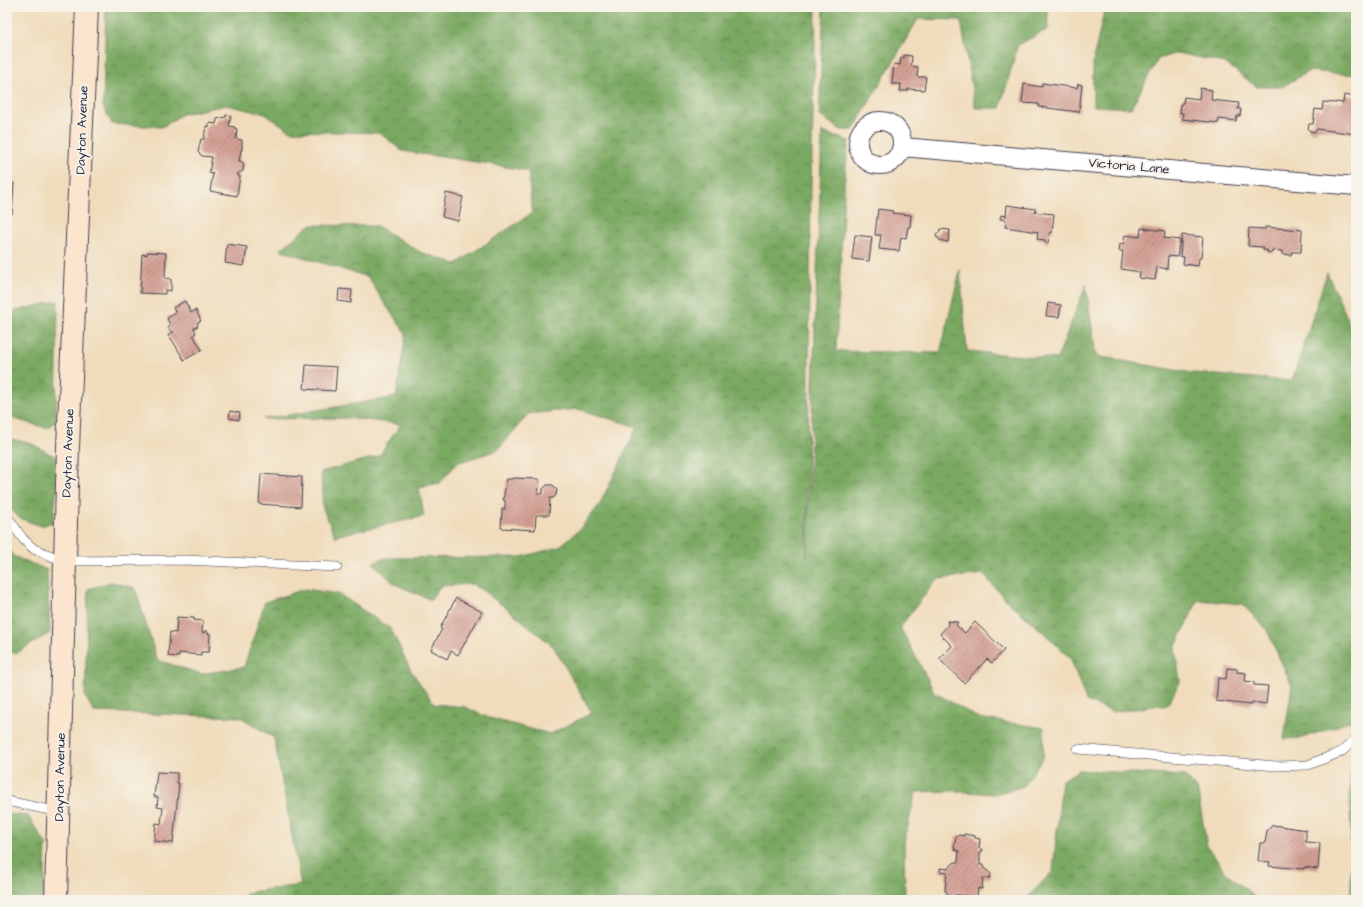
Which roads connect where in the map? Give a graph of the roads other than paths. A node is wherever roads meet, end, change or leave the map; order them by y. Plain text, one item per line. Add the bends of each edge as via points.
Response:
1 (87, 7) edge
2 (902, 147) dead end
3 (1356, 186) edge
4 (7, 516) edge
5 (64, 561) junction
6 (337, 567) dead end
7 (1356, 739) edge
8 (1078, 749) dead end
9 (7, 801) edge
10 (59, 812) junction
11 (56, 900) edge

1 - 5 street, Dayton Avenue
2 - 3 street, Victoria Lane
4 - 5 lane via 23,539 34,549
5 - 6 lane via 185,560
5 - 10 street, Dayton Avenue
7 - 8 lane via 1341,752 1308,765 1276,766
9 - 10 lane
10 - 11 street, Dayton Avenue

